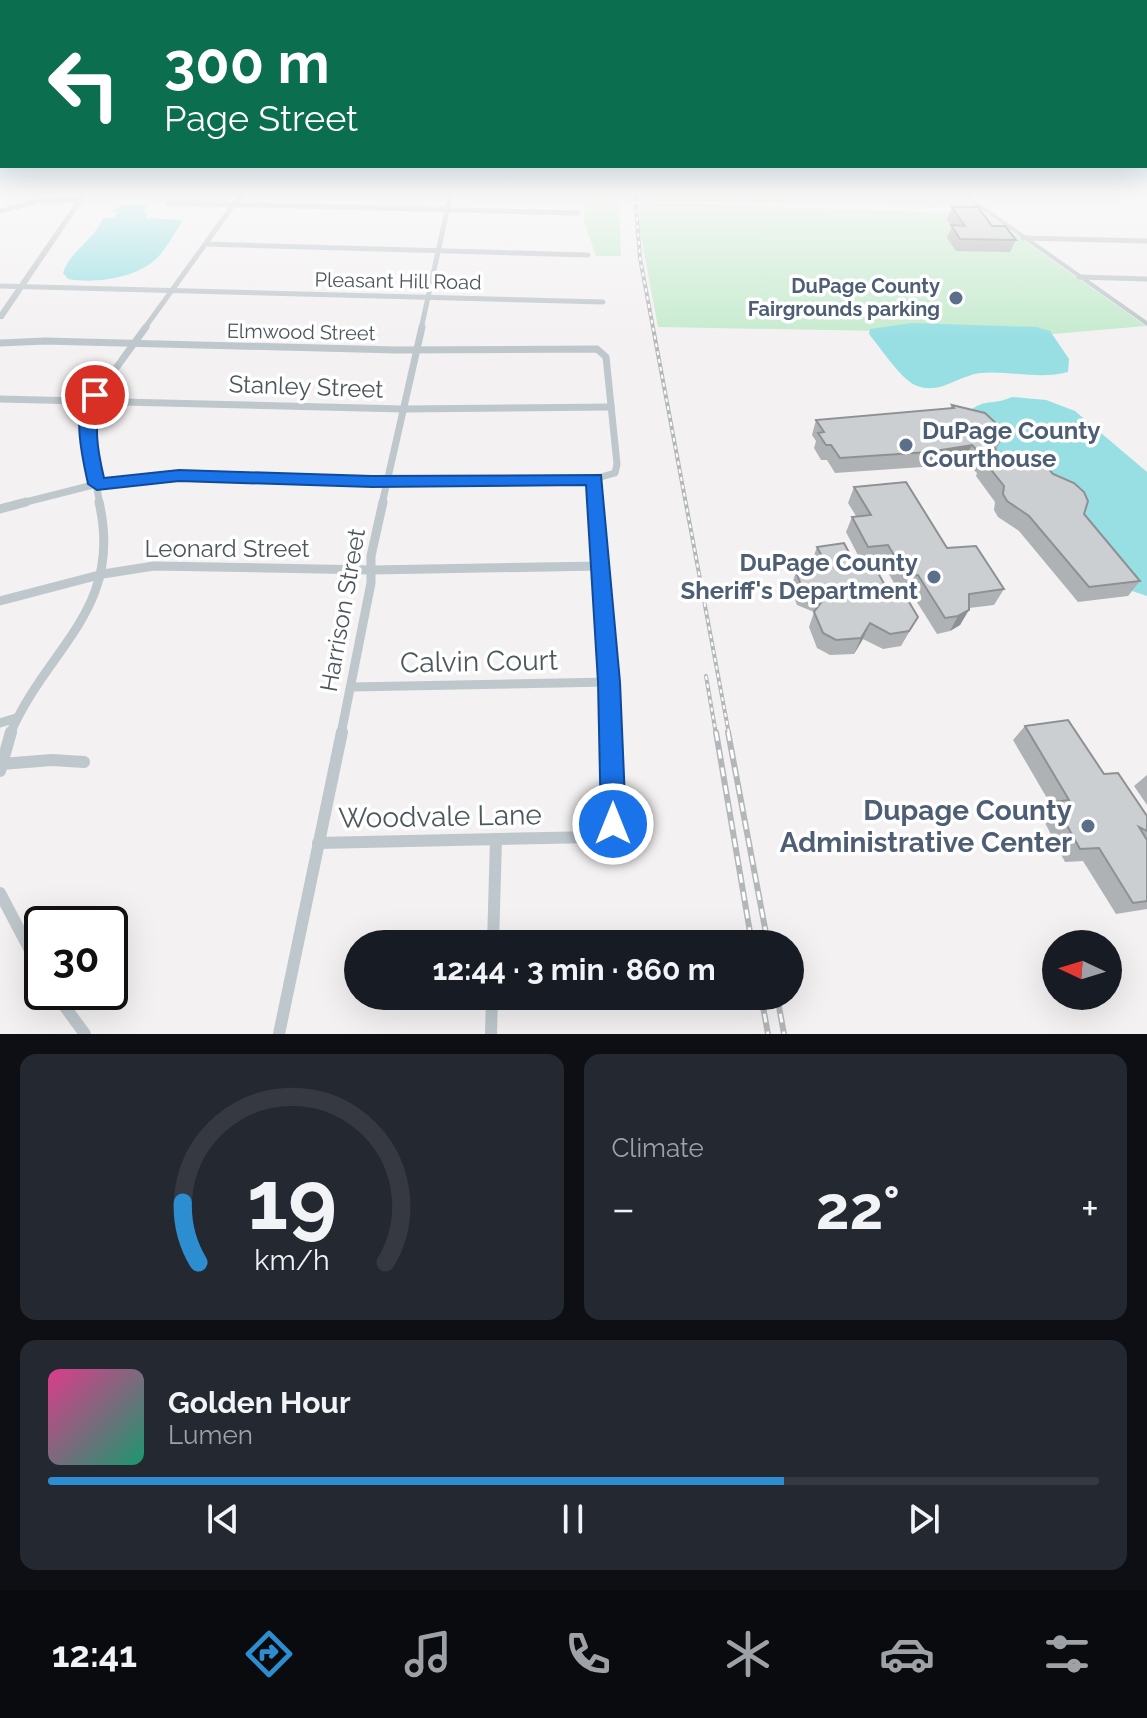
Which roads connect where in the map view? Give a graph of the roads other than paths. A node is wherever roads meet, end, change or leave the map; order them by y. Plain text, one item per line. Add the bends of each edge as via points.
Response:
1 (52, 241) edge
2 (208, 241) edge
3 (439, 241) edge
4 (1028, 241) edge
5 (206, 244) junction
6 (437, 251) junction
7 (588, 255) dead end
8 (1079, 277) junction
9 (1147, 279) edge
10 (0, 286) edge
11 (21, 286) junction
12 (170, 292) junction
13 (426, 298) junction
14 (603, 302) dead end
15 (0, 317) edge
16 (1147, 324) edge
17 (0, 343) edge
18 (132, 343) junction
19 (415, 350) junction
20 (0, 399) edge
21 (92, 401) junction
22 (611, 407) junction
23 (403, 409) junction
24 (594, 479) junction
25 (387, 481) junction
26 (97, 484) junction
27 (0, 509) edge
28 (601, 566) junction
29 (372, 570) junction
30 (103, 574) junction
31 (0, 601) edge
32 (609, 682) junction
33 (351, 687) junction
34 (16, 718) junction
35 (0, 723) edge
36 (84, 762) dead end
37 (1, 764) edge
38 (0, 771) edge
39 (496, 839) junction
40 (318, 843) junction
41 (0, 893) edge
42 (493, 930) edge
43 (24, 939) edge
44 (67, 1010) edge
45 (492, 1010) edge
46 (85, 1034) edge
47 (279, 1034) edge
48 (491, 1034) edge

1 - 11 street
2 - 5 street
3 - 6 street, Harrison Street
4 - 8 street
5 - 6 street
5 - 12 street
6 - 7 street
6 - 13 street, Harrison Street
8 - 9 street
8 - 16 street
10 - 11 street, Pleasant Hill Road
11 - 12 street, Pleasant Hill Road
11 - 15 street
12 - 13 street, Pleasant Hill Road
12 - 18 street
13 - 14 street, Pleasant Hill Road
13 - 19 street, Harrison Street
17 - 18 street, Elmwood Street
18 - 19 street, Elmwood Street
18 - 21 street
19 - 22 street, Elmwood Street via 601,350
19 - 23 street, Harrison Street
20 - 21 street, Stanley Street
21 - 23 street, Stanley Street
21 - 26 street via 87,437
22 - 23 street, Stanley Street
22 - 24 street via 615,473
23 - 25 street, Harrison Street
24 - 25 street
24 - 28 street
25 - 26 street via 179,476
25 - 29 street, Harrison Street
26 - 27 street
26 - 30 street via 104,525
28 - 29 street, Leonard Street
28 - 32 street
29 - 30 street, Leonard Street via 184,565
29 - 33 street, Harrison Street
30 - 31 street, Leonard Street
30 - 34 street via 74,632
32 - 33 street, Calvin Court
32 - 39 street, Woodvale Lane via 615,817 609,831 594,837
33 - 40 street, Harrison Street
34 - 35 street
34 - 37 street
36 - 37 street
37 - 38 street
39 - 40 street, Woodvale Lane
39 - 42 street
40 - 47 street, Harrison Street
41 - 43 street
44 - 46 street
45 - 48 street

